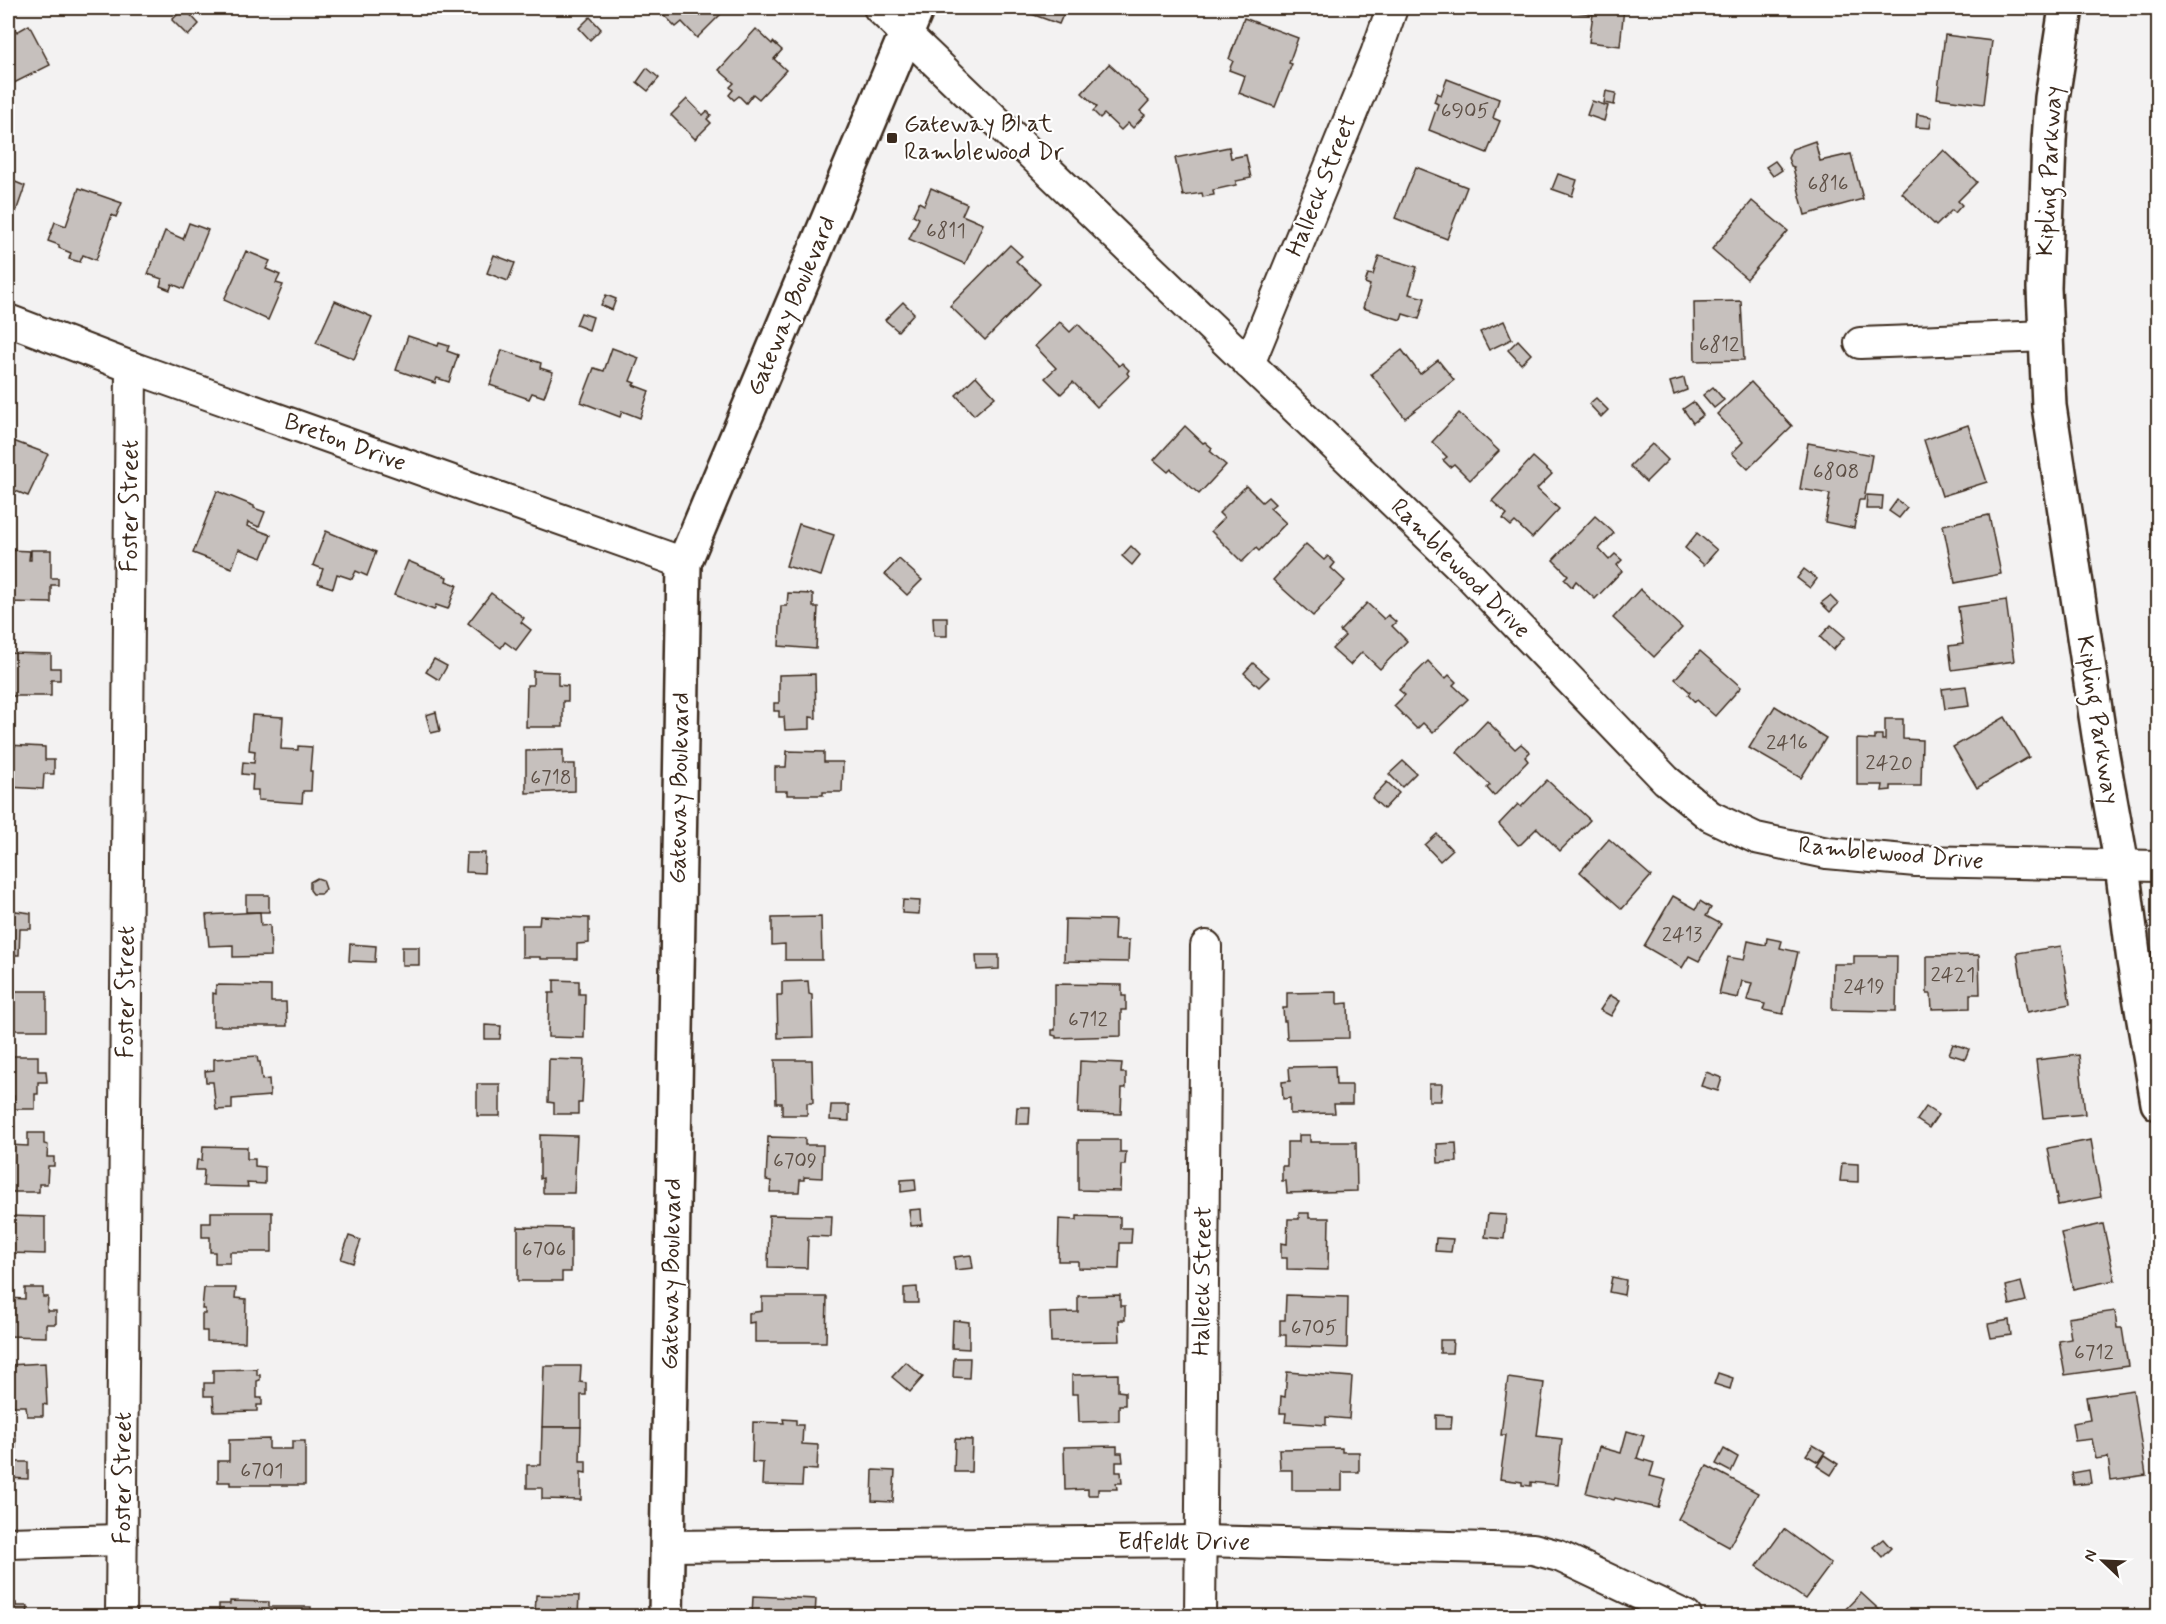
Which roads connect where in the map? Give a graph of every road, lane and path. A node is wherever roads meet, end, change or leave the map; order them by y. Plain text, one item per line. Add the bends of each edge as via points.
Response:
1 (879, 8) edge
2 (1392, 8) edge
3 (2066, 8) edge
4 (912, 21) edge
5 (8, 320) edge
6 (2046, 336) junction
7 (1860, 343) dead end
8 (1249, 364) junction
9 (131, 367) junction
10 (684, 563) junction
11 (2122, 866) junction
12 (2158, 866) edge
13 (1206, 946) dead end
14 (2158, 1103) edge
15 (122, 1540) junction
16 (1201, 1541) junction
17 (8, 1543) edge
18 (667, 1546) junction
19 (122, 1617) edge
20 (666, 1617) edge
21 (1200, 1617) edge
22 (1686, 1617) edge

1 - 4 street, Ramblewood Drive
2 - 8 street, Halleck Street
3 - 6 street, Kipling Parkway via 2049,141
4 - 8 street, Ramblewood Drive
4 - 10 street, Gateway Boulevard
5 - 9 street, Breton Drive
6 - 7 street
6 - 11 street, Kipling Parkway via 2053,440
8 - 11 street, Ramblewood Drive via 1469,574 1666,780 1710,816 1756,838 1827,853 1916,861
9 - 10 street, Breton Drive
9 - 15 street, Foster Street
10 - 18 street, Gateway Boulevard
11 - 12 street, Ramblewood Drive
11 - 14 street, Kipling Parkway
13 - 16 street, Halleck Street
15 - 17 street
15 - 19 street, Foster Street
16 - 18 street, Edfeldt Drive
16 - 21 street, Halleck Street
16 - 22 street, Edfeldt Drive via 1533,1549 1559,1556
18 - 20 street, Gateway Boulevard

